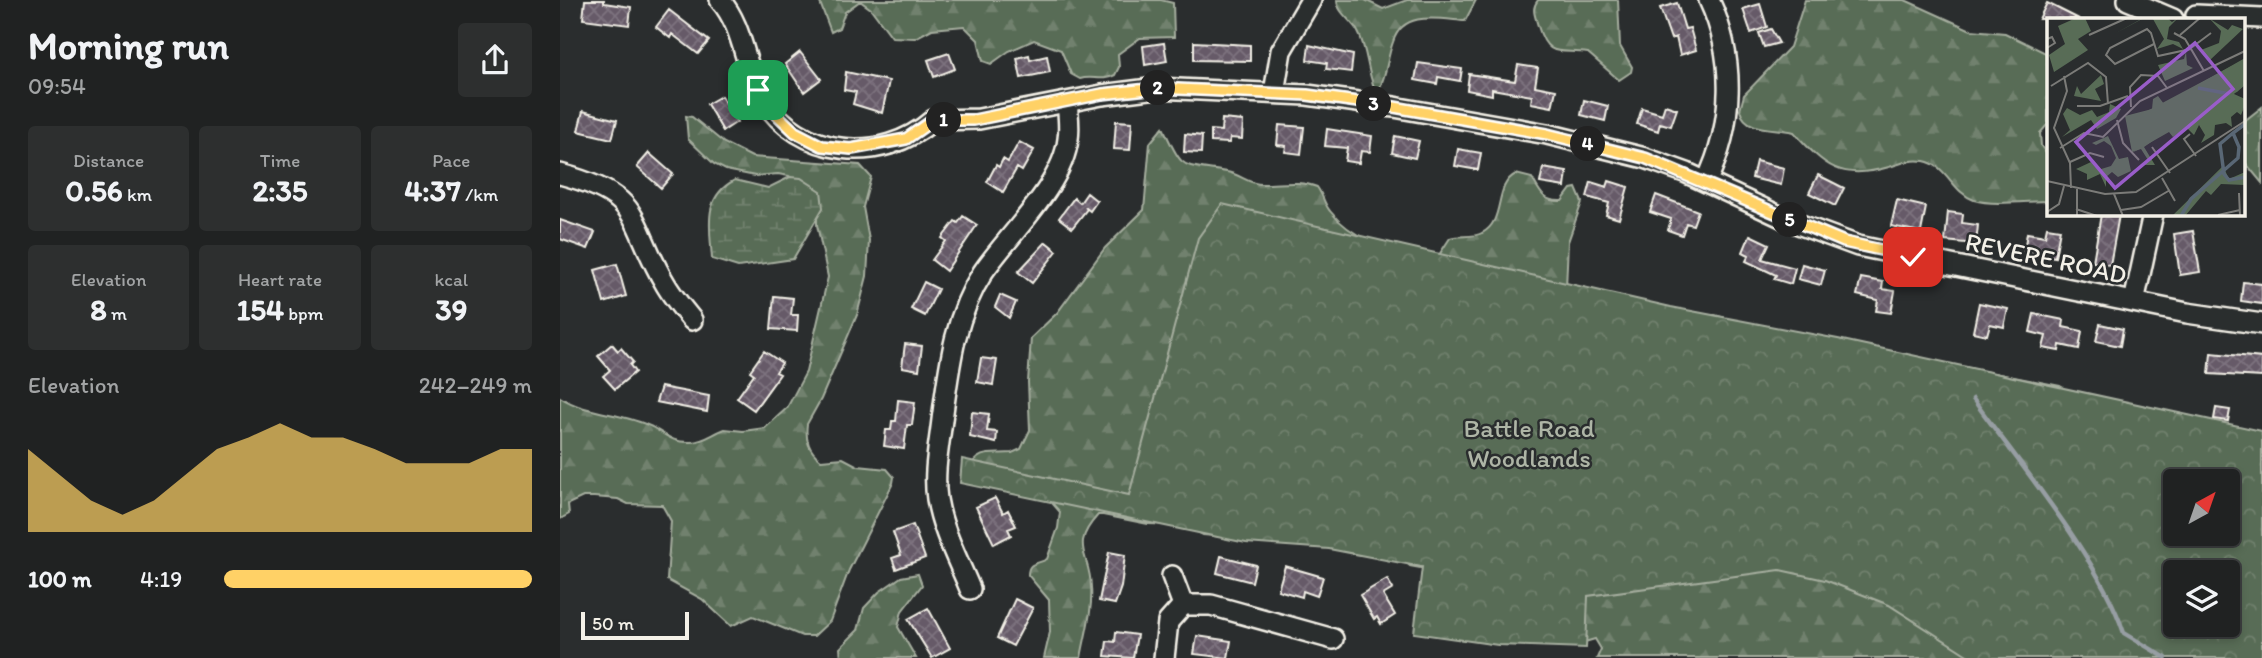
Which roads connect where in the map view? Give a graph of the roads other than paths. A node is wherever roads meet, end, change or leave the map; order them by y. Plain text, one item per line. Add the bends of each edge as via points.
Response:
1 (720, 0) edge
2 (1311, 0) edge
3 (1709, 0) edge
4 (2128, 0) edge
5 (2197, 11) edge
6 (2171, 18) edge
7 (2262, 18) edge
8 (1274, 93) junction
9 (1067, 102) junction
10 (560, 174) edge
11 (1706, 182) junction
12 (2153, 215) edge
13 (2134, 302) junction
14 (692, 320) dead end
15 (2262, 324) edge
16 (1172, 576) dead end
17 (970, 589) dead end
18 (1183, 605) junction
19 (1333, 639) dead end
20 (1164, 658) edge

1 - 9 street, REVERE ROAD via 736,23 763,99 786,125 822,146 874,147 912,136 933,120 974,120
2 - 8 street via 1281,51
3 - 11 street via 1723,34 1729,72 1721,144
4 - 6 street
5 - 7 street
8 - 9 street, REVERE ROAD via 1157,88
8 - 11 street, REVERE ROAD via 1394,107 1547,134 1645,158
9 - 17 street via 1068,140 1062,162 983,273 954,340 936,490 945,527
10 - 14 street via 604,188 622,201 666,285
11 - 13 street, REVERE ROAD via 1851,244
12 - 13 street
13 - 15 street, REVERE ROAD
16 - 18 street
18 - 19 street via 1202,603
18 - 20 street via 1168,622

